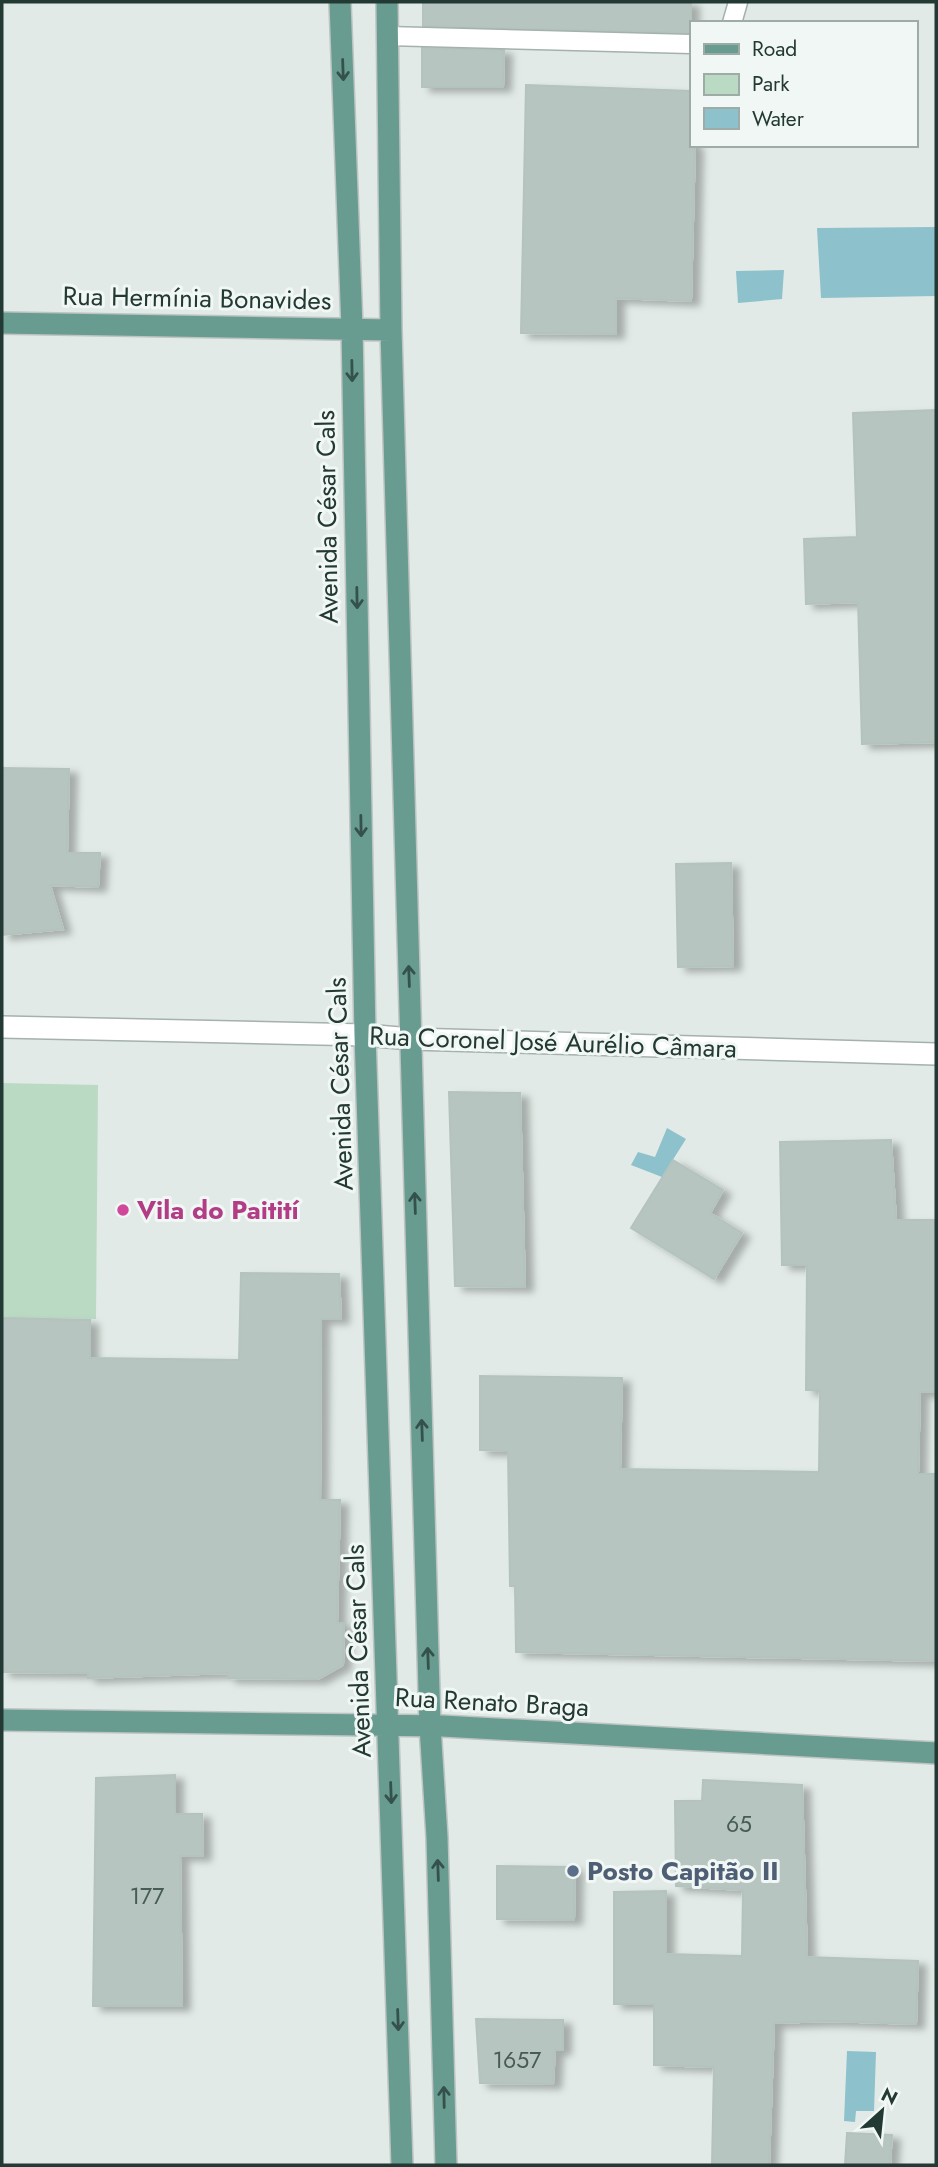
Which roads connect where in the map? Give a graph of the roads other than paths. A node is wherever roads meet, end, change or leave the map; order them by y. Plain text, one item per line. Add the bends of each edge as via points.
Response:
1 (340, 2) edge
2 (387, 2) edge
3 (738, 2) edge
4 (733, 21) edge
5 (387, 36) junction
6 (690, 44) edge
7 (2, 323) edge
8 (352, 328) junction
9 (391, 330) junction
10 (2, 1027) edge
11 (366, 1035) junction
12 (411, 1039) junction
13 (936, 1054) edge
14 (2, 1720) edge
15 (389, 1725) junction
16 (430, 1726) junction
17 (936, 1753) edge
18 (402, 2165) edge
19 (446, 2165) edge

1 -> 8 main road, Avenida César Cals
2 - 5 main road
3 - 4 lane
5 - 6 lane
5 - 9 main road
7 - 8 main road, Rua Hermínia Bonavides
8 - 9 main road, Rua Hermínia Bonavides
8 -> 11 main road, Avenida César Cals
12 -> 9 main road
10 - 11 street, Rua Coronel José Aurélio Câmara
11 - 12 street, Rua Coronel José Aurélio Câmara
11 - 15 main road, Avenida César Cals
12 - 13 street, Rua Coronel José Aurélio Câmara
16 -> 12 main road
14 - 15 main road, Rua Renato Braga
15 - 16 main road, Rua Renato Braga
15 -> 18 main road, Avenida César Cals
16 - 17 main road, Rua Renato Braga
19 -> 16 main road

